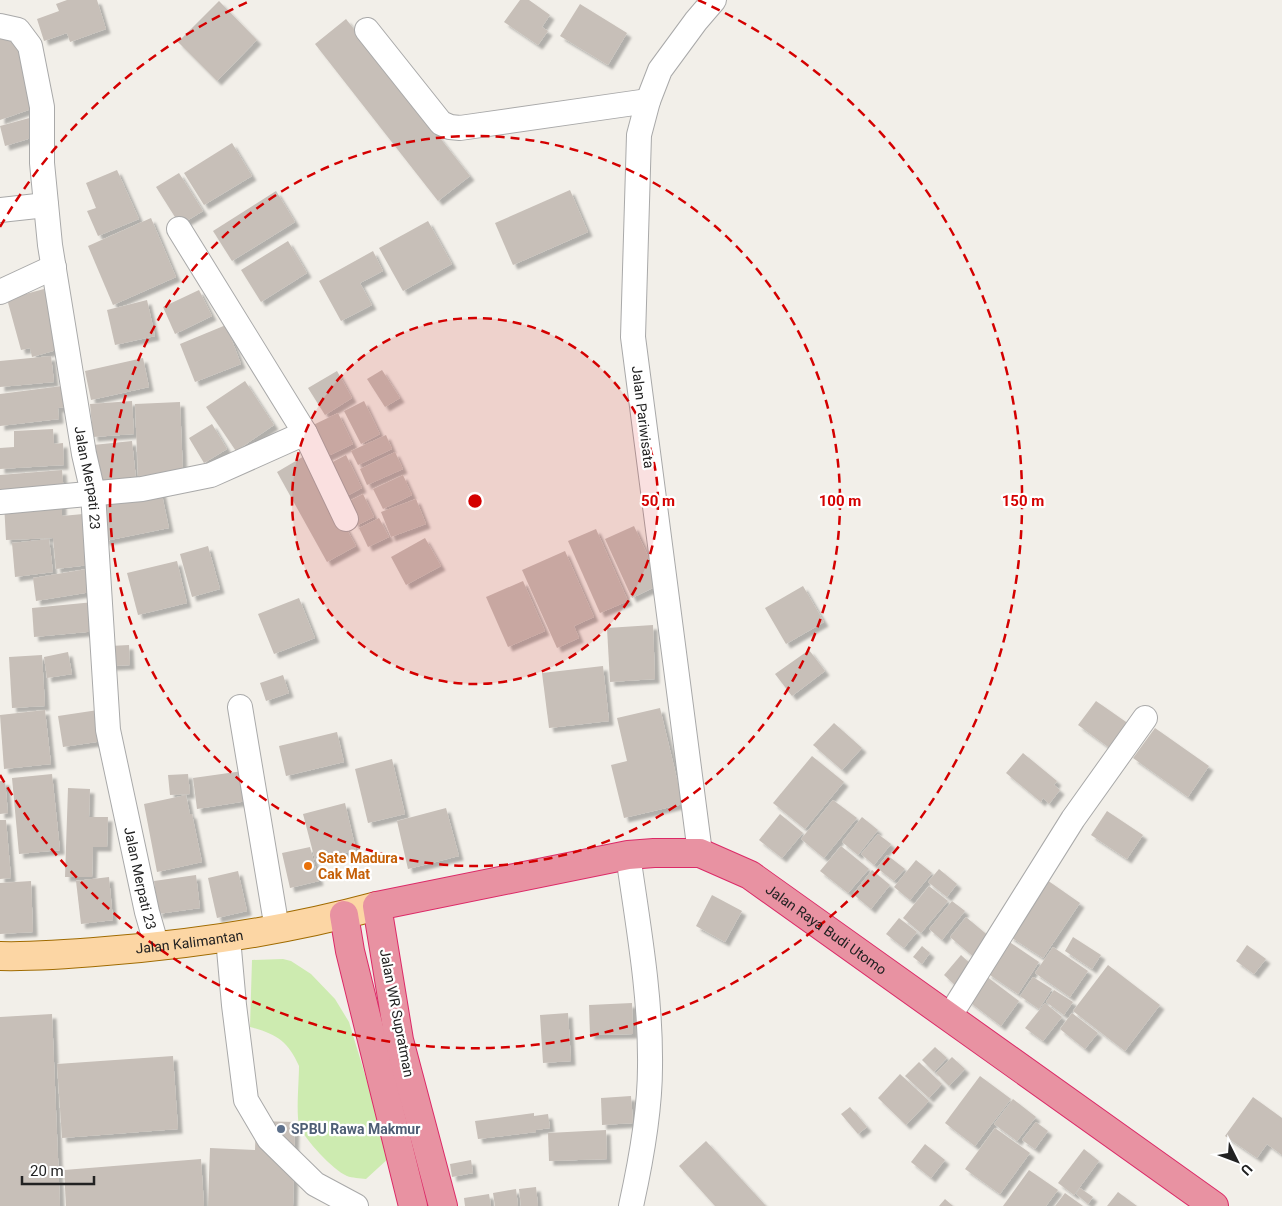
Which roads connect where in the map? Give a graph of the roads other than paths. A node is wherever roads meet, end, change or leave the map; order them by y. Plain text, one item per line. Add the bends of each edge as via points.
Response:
1 (714, 0) edge
2 (0, 26) edge
3 (367, 30) dead end
4 (648, 101) junction
5 (46, 205) junction
6 (0, 210) edge
7 (179, 229) dead end
8 (54, 267) junction
9 (0, 292) edge
10 (305, 434) junction
11 (93, 493) junction
12 (0, 502) edge
13 (346, 519) dead end
14 (240, 707) dead end
15 (1145, 718) dead end
16 (700, 853) junction
17 (628, 855) junction
18 (376, 906) junction
19 (344, 915) junction
20 (277, 929) junction
21 (228, 938) junction
22 (157, 948) junction
23 (0, 956) edge
24 (949, 1017) junction
25 (356, 1206) edge
26 (413, 1206) edge
27 (443, 1206) edge
28 (631, 1206) edge
29 (1214, 1206) edge

1 - 4 street, Jalan Pariwisata via 660,70
2 - 5 street, Jalan Merpati 23 via 18,30 30,46 42,107
3 - 4 street via 441,123 450,127
4 - 16 street, Jalan Pariwisata via 639,135 633,337
5 - 6 street
5 - 8 street, Jalan Merpati 23
7 - 10 street
8 - 9 street
8 - 11 street, Jalan Merpati 23
10 - 11 street via 211,475 142,489
10 - 13 street
11 - 12 street
11 - 22 street, Jalan Merpati 23 via 108,730
14 - 20 street
15 - 24 street via 1072,819
16 - 17 highway, Jalan Raya Budi Utomo
16 - 24 highway, Jalan Raya Budi Utomo via 750,876
17 - 18 highway, Jalan Raya Budi Utomo
17 - 28 street via 648,1001 650,1068 640,1166
18 - 19 main road, Jalan Kalimantan
18 - 27 highway, Jalan WR Supratman via 399,1040
19 - 20 main road, Jalan Kalimantan
19 - 26 highway, Jalan WR Supratman
20 - 21 main road, Jalan Kalimantan
21 - 22 main road, Jalan Kalimantan
21 - 25 street via 246,1100 269,1138 315,1184
22 - 23 main road, Jalan Kalimantan via 36,957
24 - 29 highway, Jalan Raya Budi Utomo

